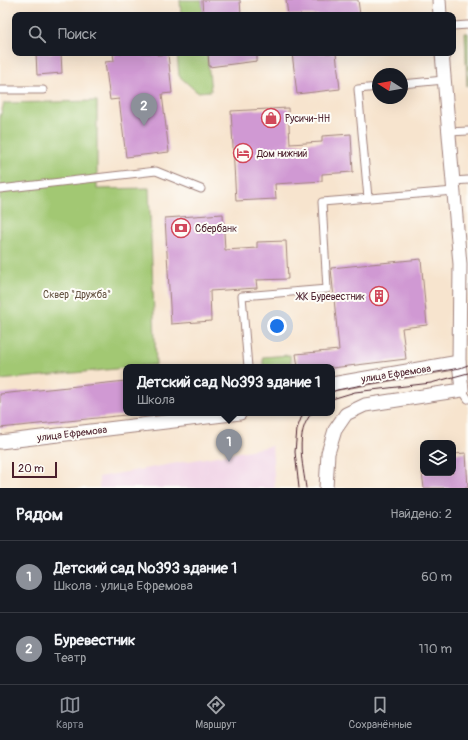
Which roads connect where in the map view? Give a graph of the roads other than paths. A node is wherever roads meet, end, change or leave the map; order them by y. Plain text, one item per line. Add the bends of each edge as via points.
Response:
1 (439, 0) edge
2 (440, 12) edge
3 (468, 25) edge
4 (456, 26) edge
5 (442, 56) edge
6 (444, 80) junction
7 (408, 83) edge
8 (372, 88) edge
9 (0, 90) edge
10 (43, 90) dead end
11 (468, 131) edge
12 (449, 132) junction
13 (468, 180) edge
14 (453, 186) junction
15 (0, 188) edge
16 (201, 189) dead end
17 (368, 198) junction
18 (464, 264) edge
19 (459, 362) junction
20 (248, 364) edge
21 (335, 383) edge
22 (465, 395) edge
23 (215, 416) edge
24 (0, 442) edge
25 (326, 488) edge

1 - 2 street
3 - 4 lane
5 - 6 street
6 - 7 lane
6 - 12 street
8 - 17 lane via 358,89
9 - 10 lane
11 - 12 lane
12 - 14 street
13 - 14 lane
14 - 17 lane
14 - 18 street
15 - 16 lane via 156,172
17 - 20 lane via 322,202 327,290 242,296
18 - 19 street
19 - 21 street, улица Ефремова
19 - 22 street
22 - 25 street via 365,405 346,414 335,430 328,453
23 - 24 street, улица Ефремова

